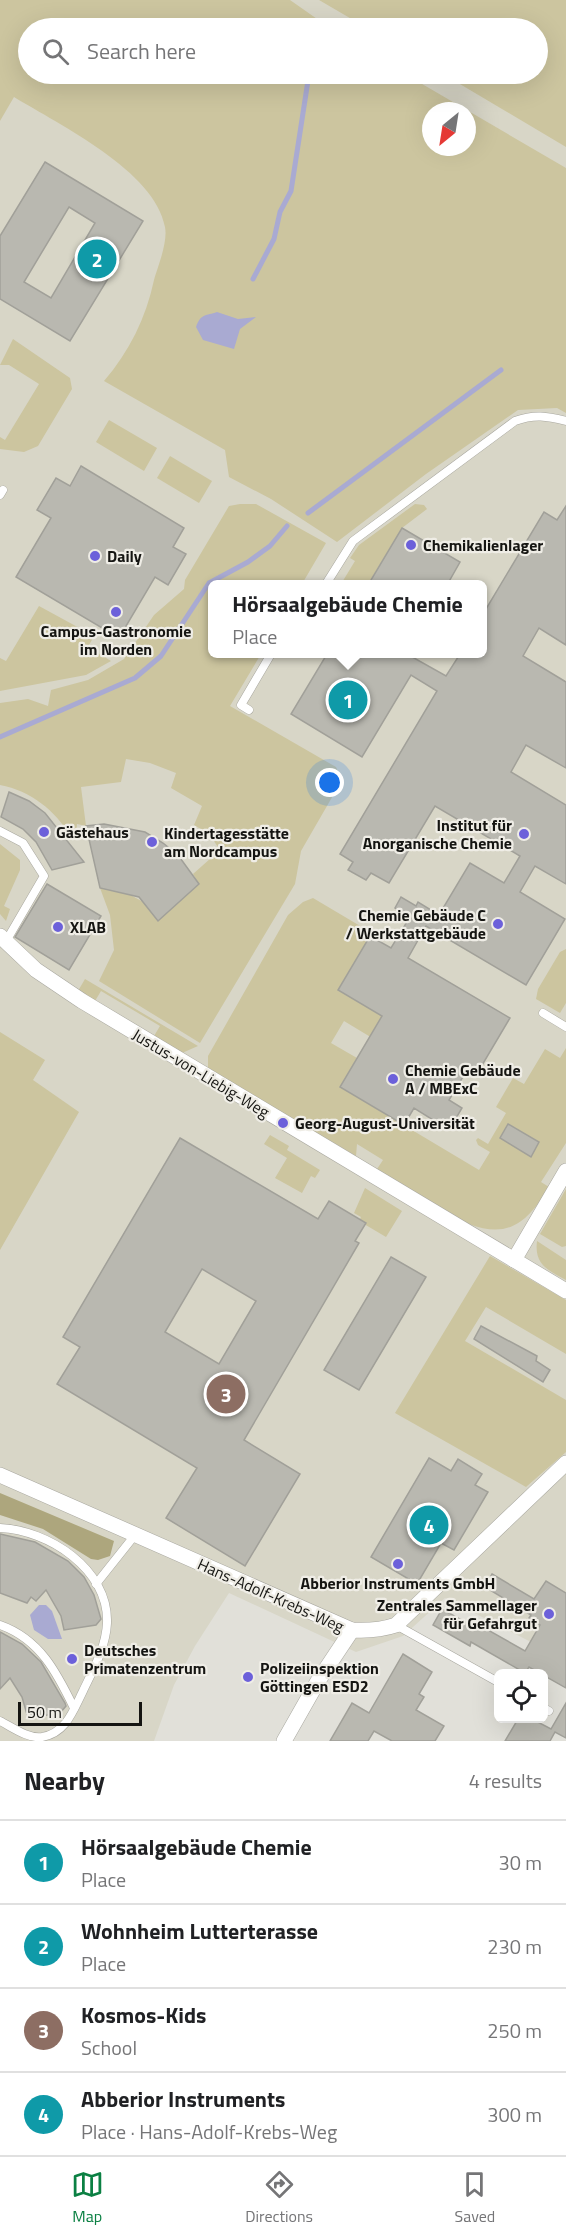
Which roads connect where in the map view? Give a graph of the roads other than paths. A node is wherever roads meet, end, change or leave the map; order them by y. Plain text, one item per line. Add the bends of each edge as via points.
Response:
1 (566, 421) edge
2 (329, 580) edge
3 (269, 658) edge
4 (249, 710) dead end
5 (0, 831) edge
6 (3, 939) edge
7 (543, 1013) dead end
8 (566, 1027) edge
9 (566, 1171) edge
10 (514, 1260) junction
11 (566, 1291) edge
12 (566, 1463) edge
13 (0, 1475) edge
14 (0, 1528) edge
15 (135, 1535) junction
16 (96, 1584) junction
17 (0, 1625) edge
18 (396, 1625) junction
19 (352, 1630) junction
20 (494, 1680) edge
21 (74, 1708) junction
22 (0, 1721) edge
23 (285, 1741) edge

1 - 2 lane via 543,415 515,421 353,541
3 - 4 lane via 241,705
5 - 6 lane via 23,843 44,876
6 - 10 street, Justus-von-Liebig-Weg via 36,970 82,1002
7 - 8 lane
9 - 10 street
10 - 11 street, Justus-von-Liebig-Weg
12 - 18 street
13 - 15 street, Hans-Adolf-Krebs-Weg
14 - 16 lane via 26,1532 56,1545 87,1570
15 - 16 lane
15 - 19 street, Hans-Adolf-Krebs-Weg
16 - 21 lane via 105,1605 106,1630 99,1656
17 - 21 lane via 21,1635 43,1654
18 - 19 street, Hans-Adolf-Krebs-Weg via 381,1630
18 - 20 lane
19 - 23 street
21 - 22 lane via 63,1727 42,1737 27,1735

